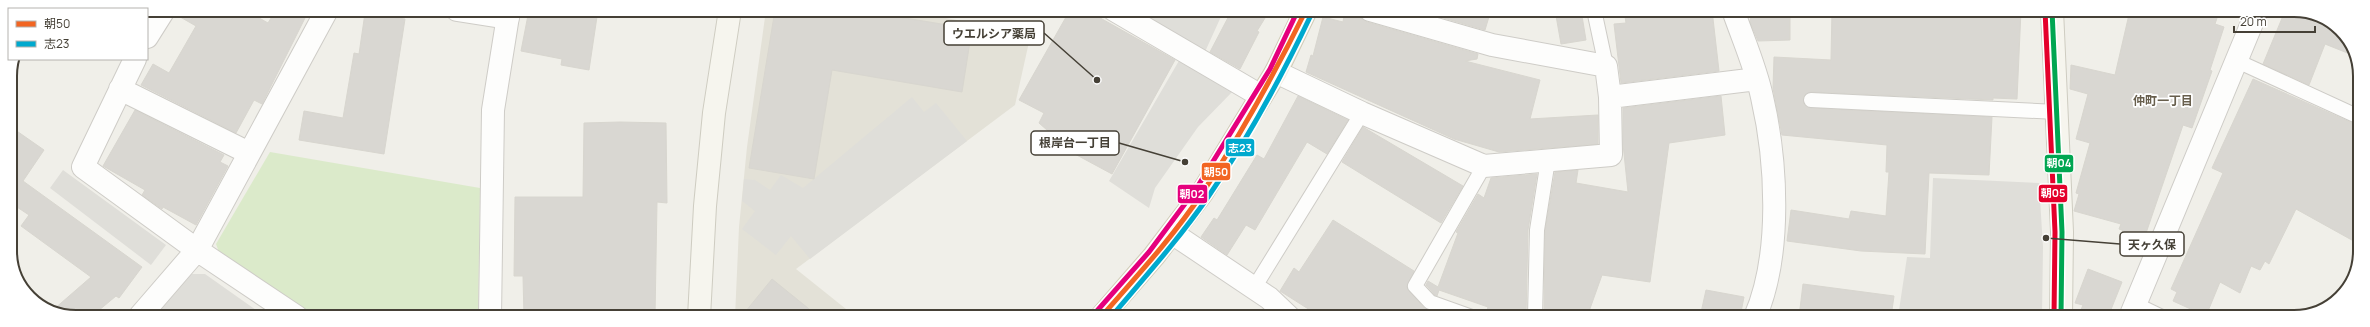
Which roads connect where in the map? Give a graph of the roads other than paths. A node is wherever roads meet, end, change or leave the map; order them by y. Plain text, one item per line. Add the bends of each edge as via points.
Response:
1 (160, 17) edge
2 (323, 17) edge
3 (508, 17) edge
4 (729, 17) edge
5 (1126, 17) edge
6 (1303, 17) edge
7 (1394, 17) edge
8 (1596, 17) edge
9 (1735, 17) edge
10 (2052, 17) edge
11 (2254, 17) edge
12 (148, 35) edge
13 (134, 60) edge
14 (2236, 62) junction
15 (1606, 66) junction
16 (1276, 72) junction
17 (1757, 79) junction
18 (120, 89) junction
19 (1261, 96) junction
20 (1610, 97) junction
21 (1811, 100) dead end
22 (2057, 112) junction
23 (1362, 113) junction
24 (2353, 114) edge
25 (249, 153) junction
26 (1548, 160) junction
27 (1484, 166) junction
28 (1172, 234) junction
29 (196, 250) junction
30 (1254, 288) junction
31 (145, 310) edge
32 (278, 310) edge
33 (490, 310) edge
34 (699, 310) edge
35 (1107, 310) edge
36 (1282, 310) edge
37 (1452, 310) edge
38 (1535, 310) edge
39 (1758, 310) edge
40 (2061, 310) edge
41 (2132, 310) edge

1 - 12 street
2 - 25 street
3 - 33 street via 493,110
4 - 34 street via 714,113
5 - 19 street
6 - 16 main road
7 - 15 street via 1492,45
8 - 15 lane
9 - 17 street
10 - 22 street
11 - 14 street
13 - 18 street
14 - 24 lane
14 - 41 street
15 - 20 street
16 - 19 main road
16 - 23 street
17 - 20 street
17 - 39 street via 1763,98 1772,164 1774,239 1763,299
18 - 25 street
18 - 29 street via 83,167
19 - 28 main road via 1202,193
20 - 26 street via 1611,155
21 - 22 lane
22 - 40 street via 2062,232
23 - 27 street
23 - 30 lane
25 - 29 street
26 - 27 street
26 - 38 lane via 1537,230
27 - 37 lane via 1415,286 1430,302
28 - 30 street
28 - 35 main road
29 - 31 street
29 - 32 street
30 - 36 street

